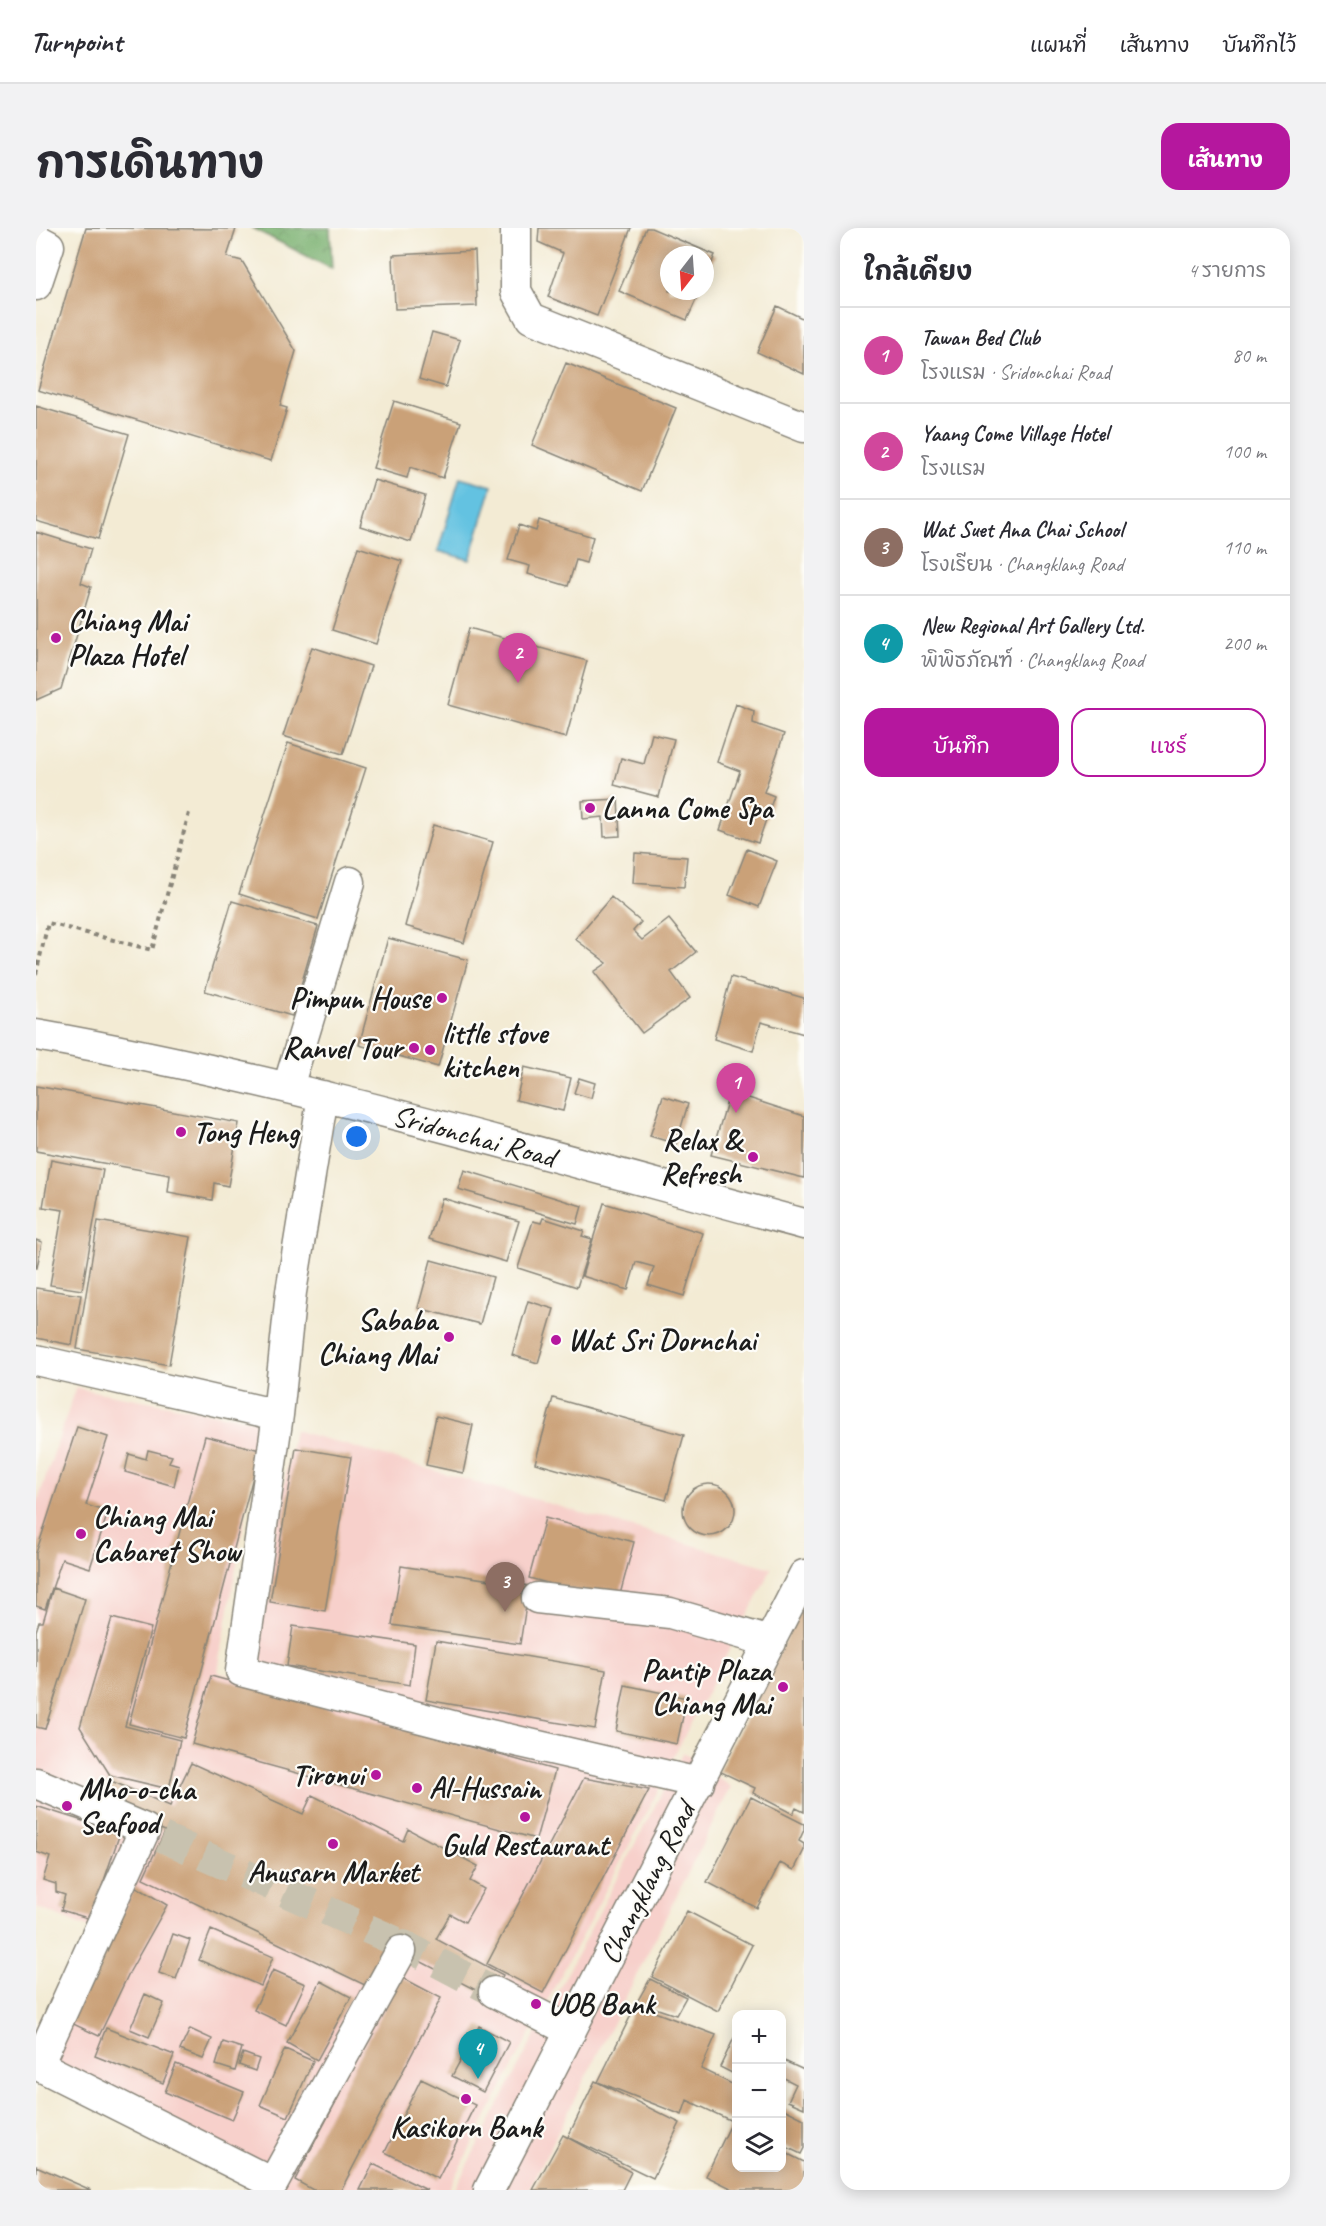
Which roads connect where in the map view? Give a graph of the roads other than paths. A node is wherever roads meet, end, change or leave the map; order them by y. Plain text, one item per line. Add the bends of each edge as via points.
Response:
1 (516, 228) edge
2 (36, 239) edge
3 (36, 285) edge
4 (804, 427) edge
5 (350, 882) dead end
6 (36, 1035) edge
7 (288, 1087) junction
8 (323, 1096) junction
9 (804, 1224) edge
10 (36, 1360) edge
11 (278, 1415) junction
12 (804, 1575) edge
13 (537, 1598) dead end
14 (771, 1642) junction
15 (36, 1783) edge
16 (699, 1783) junction
17 (401, 1952) tunnel mouth
18 (494, 1992) tunnel mouth
19 (571, 2031) junction
20 (489, 2190) edge

1 - 4 street via 516,291 531,318
2 - 3 street via 49,246
5 - 7 street
6 - 7 street, Sridonchai Road
7 - 8 street, Sridonchai Road
8 - 9 street, Sridonchai Road
8 - 11 street via 291,1292
10 - 11 street
11 - 16 street via 240,1671 464,1729
12 - 14 street, Changklang Road
13 - 14 street via 670,1613
14 - 16 street, Changklang Road
15 - 17 street via 154,1833 38,2065 273,2183
16 - 19 street, Changklang Road
18 - 19 street
19 - 20 street, Changklang Road

